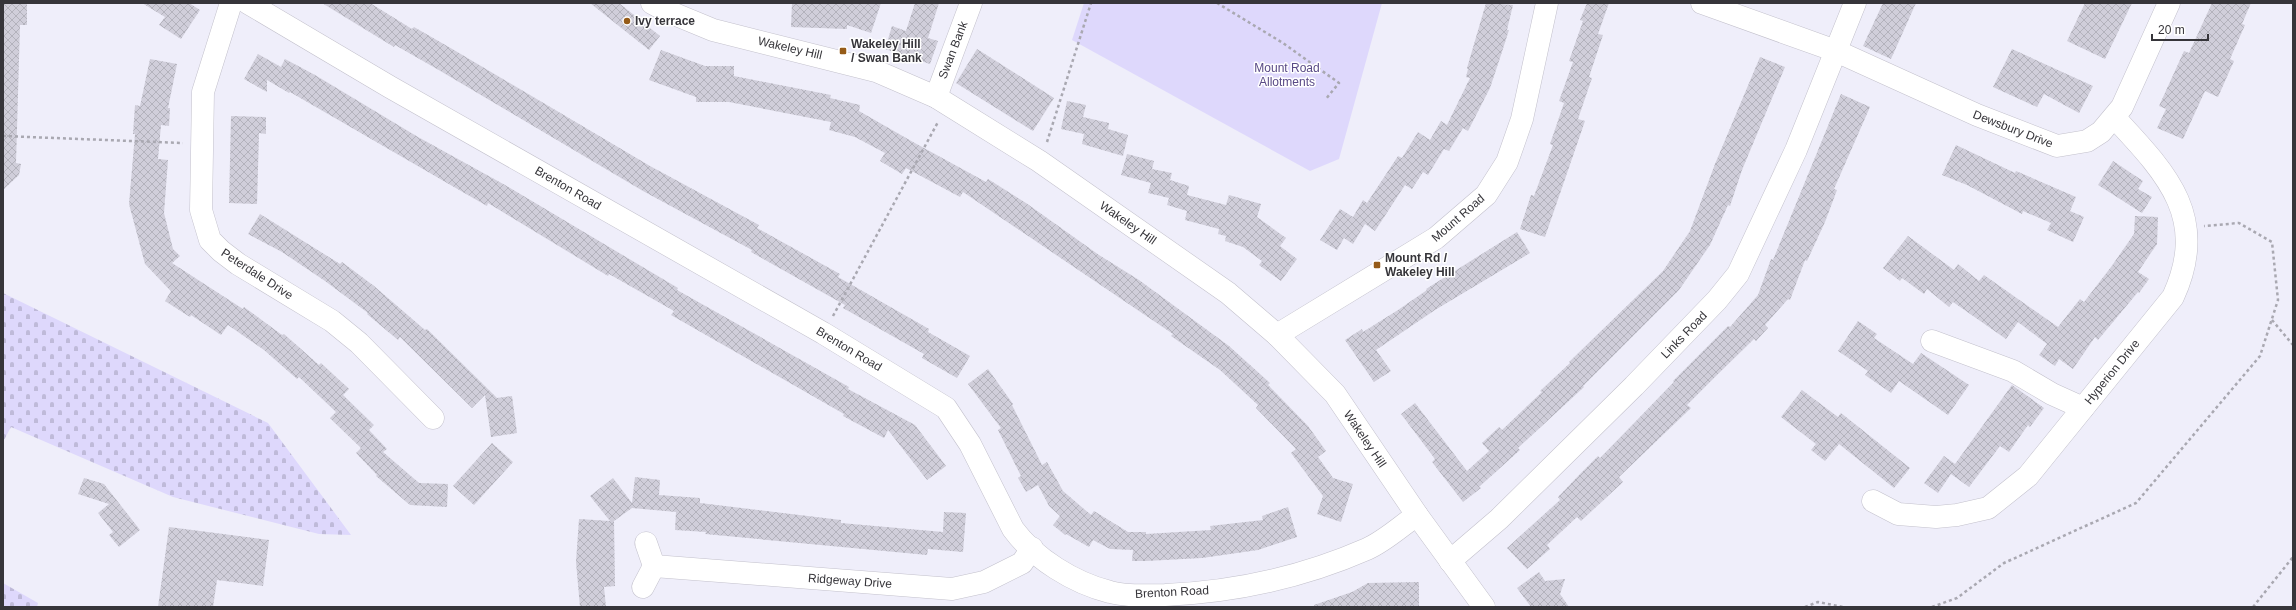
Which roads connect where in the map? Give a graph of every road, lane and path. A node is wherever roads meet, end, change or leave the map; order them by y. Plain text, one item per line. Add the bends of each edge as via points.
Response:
1 (231, 3) edge
2 (248, 3) edge
3 (652, 3) edge
4 (971, 3) edge
5 (1091, 3) edge
6 (1217, 3) edge
7 (1547, 3) edge
8 (1702, 3) edge
9 (1855, 3) edge
10 (2169, 3) edge
11 (1836, 50) junction
12 (942, 100) junction
13 (1325, 100) dead end
14 (2114, 117) junction
15 (3, 136) edge
16 (201, 143) junction
17 (1039, 161) junction
18 (2186, 228) junction
19 (2272, 320) junction
20 (823, 333) junction
21 (1277, 335) junction
22 (1932, 341) dead end
23 (2293, 345) edge
24 (2082, 408) junction
25 (433, 418) dead end
26 (1873, 501) dead end
27 (1417, 515) junction
28 (646, 543) dead end
29 (1032, 548) junction
30 (2293, 556) edge
31 (1450, 561) junction
32 (654, 566) junction
33 (643, 587) dead end
34 (1484, 607) edge
35 (1805, 607) edge
36 (1843, 607) edge
37 (1932, 607) edge
38 (2253, 607) edge

1 - 16 street, Peterdale Drive via 203,92
2 - 20 street, Brenton Road
3 - 12 street, Wakeley Hill via 713,30 876,71
4 - 12 street, Swan Bank
5 - 17 path via 1048,141
6 - 13 path via 1283,43 1339,83
7 - 21 street, Mount Road via 1522,120 1506,162 1486,195 1436,238
8 - 11 street
9 - 11 street, Links Road
10 - 14 street, Dewsbury Drive via 2122,107
11 - 14 street, Dewsbury Drive via 1977,115 2057,146 2087,141 2101,132
11 - 31 street, Links Road via 1796,150 1738,274 1717,300 1634,386 1499,519
12 - 17 street, Wakeley Hill
12 - 20 path
14 - 18 street, Hyperion Drive via 2168,179 2179,199
15 - 16 path
16 - 25 street, Peterdale Drive via 201,210 210,240 238,264 332,321 359,343
17 - 21 street, Wakeley Hill via 1228,293
18 - 19 path via 2239,223 2272,242 2278,300
18 - 24 street, Hyperion Drive via 2187,251 2182,276 2173,297
19 - 23 path
19 - 37 path via 2260,356 2136,503 2004,563 1957,598
20 - 29 street, Brenton Road via 946,408 970,444 1013,529
21 - 27 street, Wakeley Hill via 1335,394
22 - 24 street via 2013,371
24 - 26 street, Hyperion Drive via 2028,476 1988,508 1936,517 1898,514
27 - 29 street, Brenton Road via 1369,548 1309,571 1248,586 1182,594 1138,596 1111,592 1082,582 1050,565
27 - 31 street, Wakeley Hill
28 - 32 street
29 - 32 street, Ridgeway Drive via 1022,563 984,582 952,588
30 - 38 path
31 - 34 street, Wakeley Hill
32 - 33 street
35 - 36 path via 1818,602

